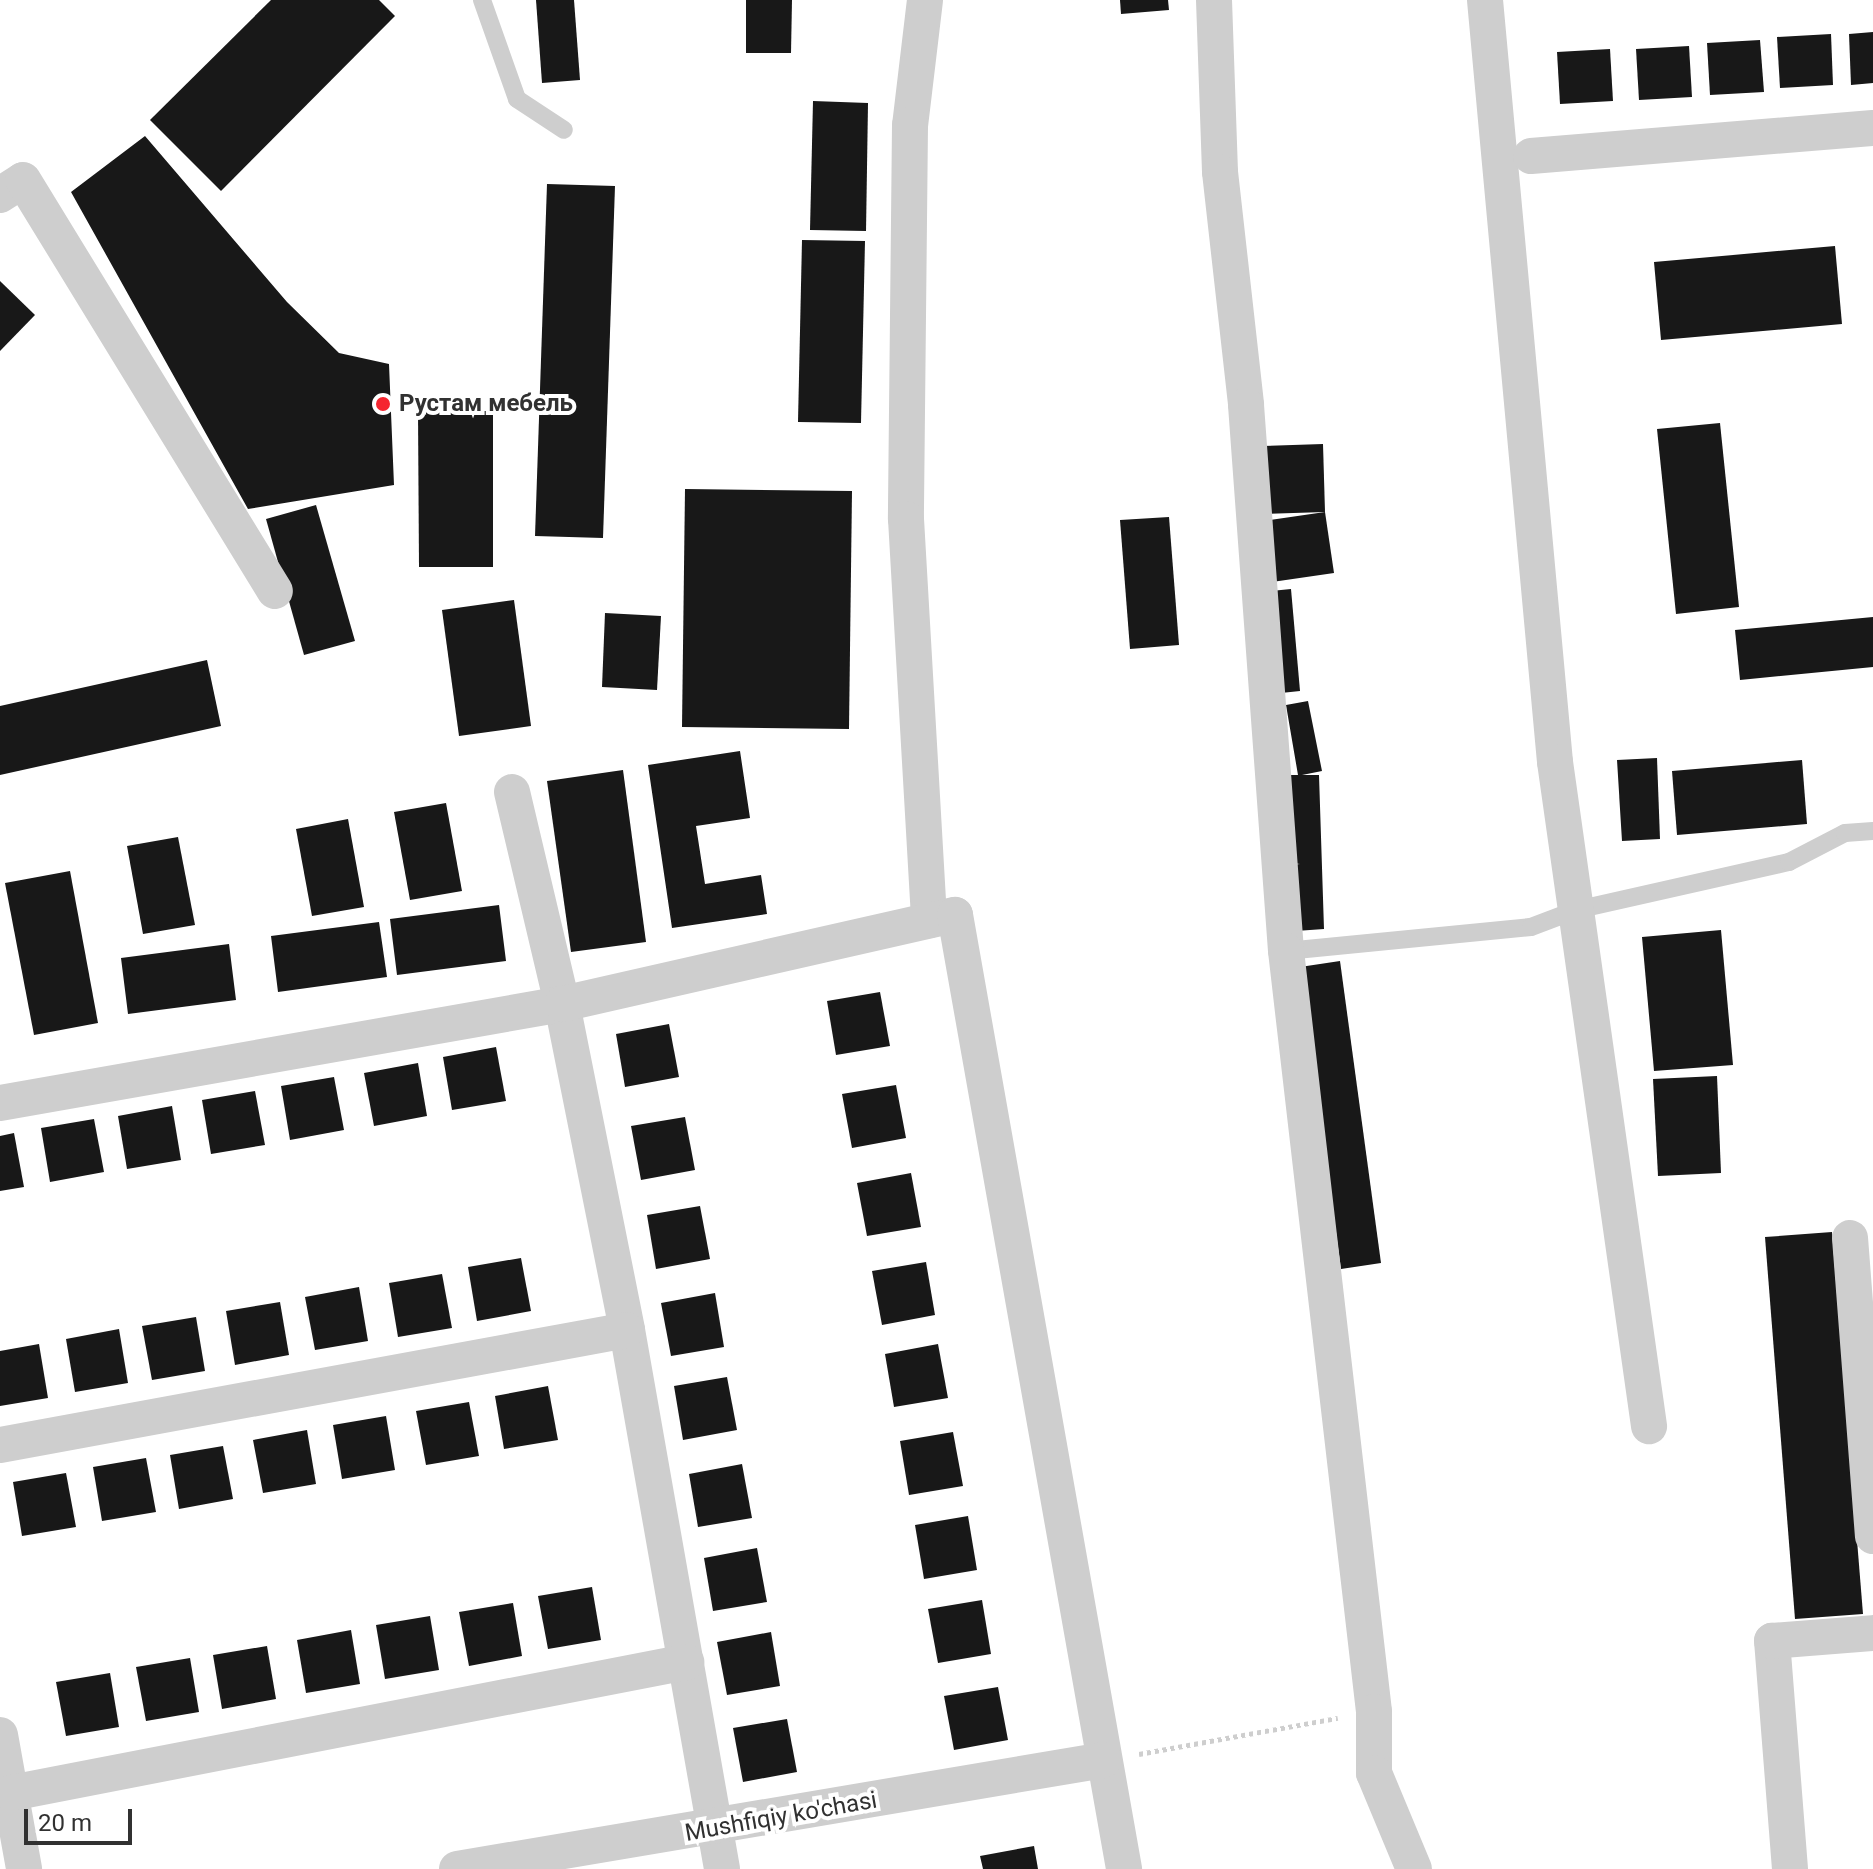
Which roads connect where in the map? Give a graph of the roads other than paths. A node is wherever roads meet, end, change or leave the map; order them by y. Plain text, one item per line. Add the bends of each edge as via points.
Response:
1 (482, 0) edge
2 (925, 0) edge
3 (1214, 0) edge
4 (1485, 0) edge
5 (1873, 128) edge
6 (564, 130) dead end
7 (1531, 156) dead end
8 (0, 195) edge
9 (275, 591) dead end
10 (512, 792) dead end
11 (1873, 831) edge
12 (1576, 910) junction
13 (929, 920) junction
14 (1286, 951) junction
15 (562, 1004) junction
16 (0, 1103) edge
17 (1861, 1236) edge
18 (627, 1330) junction
19 (1649, 1426) dead end
20 (0, 1445) edge
21 (1873, 1536) edge
22 (1873, 1633) edge
23 (686, 1662) junction
24 (0, 1735) edge
25 (1104, 1760) junction
26 (11, 1793) junction
27 (715, 1829) junction
28 (24, 1869) edge
29 (457, 1869) edge
30 (722, 1869) edge
31 (1124, 1869) edge
32 (1414, 1869) edge
33 (1790, 1869) edge

1 - 6 lane via 517,99
2 - 13 street via 910,125 906,519
3 - 14 street via 1220,172 1246,405
4 - 12 street via 1540,627
5 - 7 street
8 - 9 street via 23,180
10 - 15 street
11 - 12 lane via 1845,833 1789,862
12 - 14 lane via 1531,927
12 - 19 street
13 - 15 street
13 - 25 street via 955,915
14 - 32 street via 1374,1712 1374,1773
15 - 16 street
15 - 18 street
17 - 21 street
18 - 20 street
18 - 23 street
22 - 33 street via 1772,1641
23 - 26 street
23 - 27 street
24 - 26 street
25 - 27 street, Mushfiqiy ko'chasi
25 - 31 street
26 - 28 street
27 - 29 street, Mushfiqiy ko'chasi
27 - 30 street

